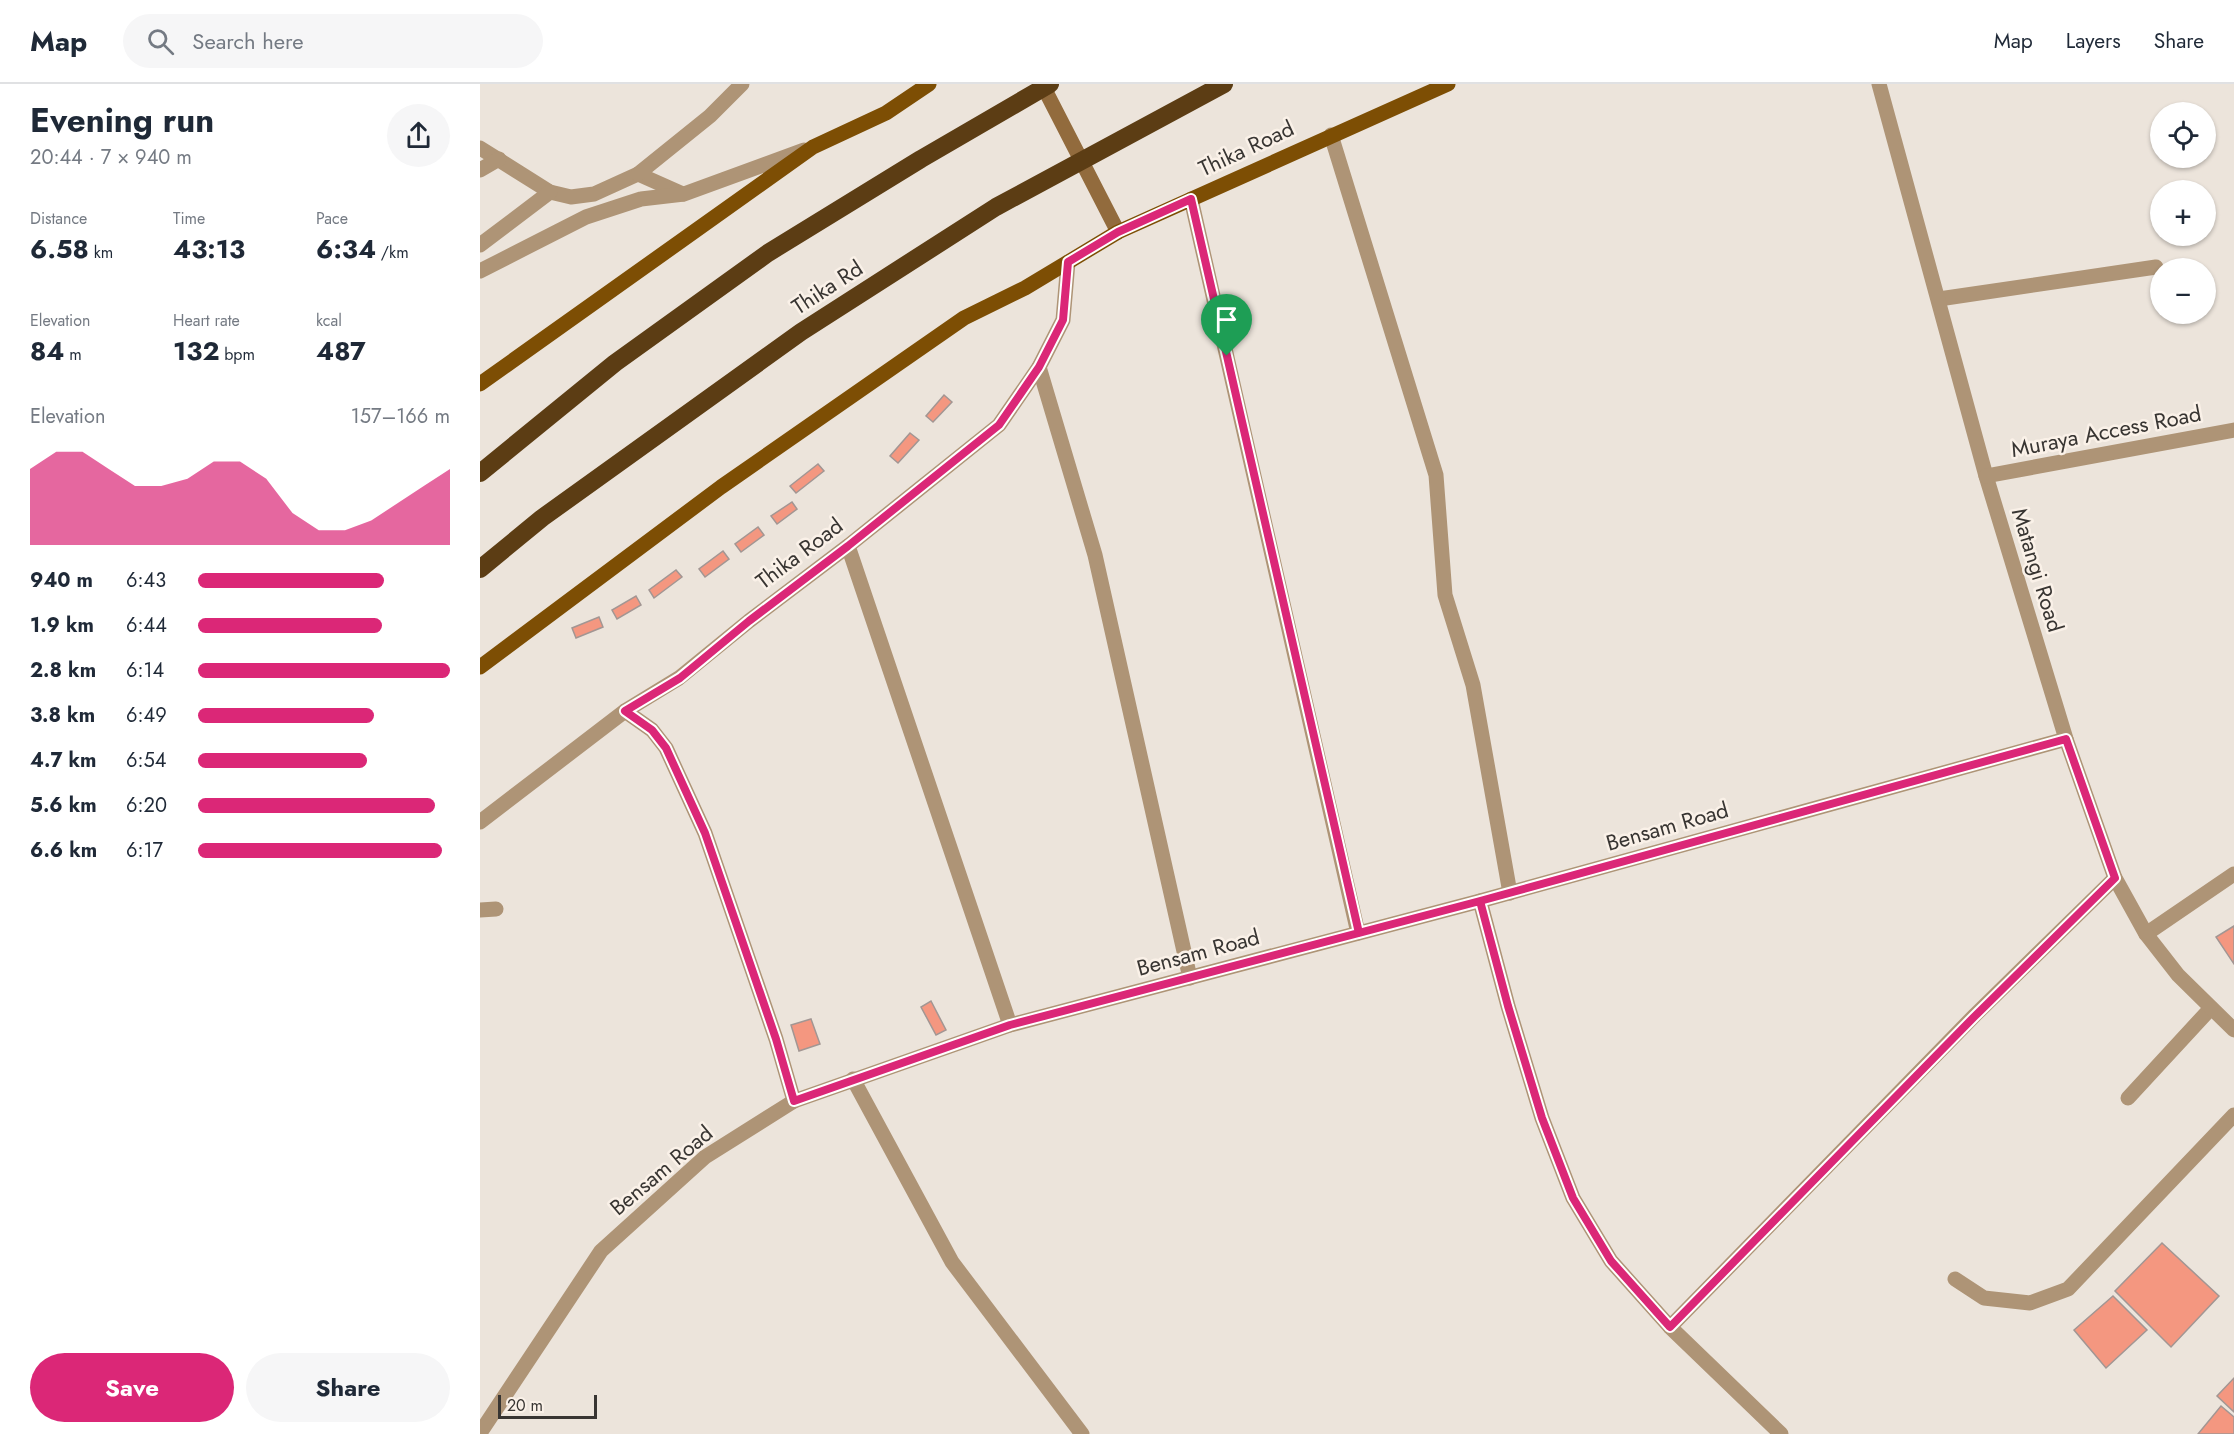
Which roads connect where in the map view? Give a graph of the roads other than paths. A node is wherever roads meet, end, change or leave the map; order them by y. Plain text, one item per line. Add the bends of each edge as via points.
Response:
1 (742, 84) edge
2 (928, 84) edge
3 (1042, 84) edge
4 (1050, 84) edge
5 (1224, 84) edge
6 (1448, 84) edge
7 (1879, 84) edge
8 (1331, 135) junction
9 (813, 147) junction
10 (480, 148) edge
11 (499, 159) junction
12 (480, 170) edge
13 (638, 174) junction
14 (550, 192) junction
15 (684, 195) junction
16 (1191, 199) junction
17 (1118, 232) junction
18 (480, 245) edge
19 (1068, 262) junction
20 (2150, 268) edge
21 (480, 271) edge
22 (1939, 299) junction
23 (1039, 367) junction
24 (480, 384) edge
25 (2234, 430) edge
26 (480, 472) edge
27 (1986, 476) junction
28 (848, 546) junction
29 (480, 569) edge
30 (480, 668) edge
31 (625, 711) junction
32 (2066, 739) junction
33 (480, 822) edge
34 (2234, 874) edge
35 (2115, 878) junction
36 (1510, 893) junction
37 (1480, 901) junction
38 (496, 909) dead end
39 (480, 910) edge
40 (1359, 933) junction
41 (2146, 934) junction
42 (1190, 978) junction
43 (2211, 1008) junction
44 (1010, 1025) junction
45 (2234, 1030) edge
46 (853, 1079) junction
47 (2128, 1098) dead end
48 (794, 1101) junction
49 (2234, 1115) edge
50 (1955, 1279) dead end
51 (1670, 1327) junction
52 (480, 1433) edge
53 (1082, 1434) edge
54 (1781, 1434) edge

1 - 13 street via 710,116
2 - 9 main road via 886,113
3 - 17 main road
4 - 26 highway, bridge via 768,253 615,363
5 - 29 highway, Thika Rd, bridge via 996,207 801,332 542,518
6 - 8 main road, Thika Road
7 - 22 street, Matangi Road
8 - 16 main road, Thika Road
8 - 36 street via 1436,475 1445,595 1473,685
9 - 15 street
9 - 24 main road
10 - 11 street
11 - 12 street
11 - 14 street
13 - 14 street via 594,194 571,197
13 - 15 street
14 - 18 street
15 - 21 street via 641,199 586,217
16 - 17 main road, Thika Road
16 - 40 street
17 - 19 main road, Thika Road
19 - 23 street, Thika Road via 1063,320
19 - 30 main road, Thika Road via 964,318 722,487
20 - 22 street
22 - 27 street, Matangi Road
23 - 28 street, Thika Road via 999,425
23 - 42 street via 1095,555
25 - 27 street, Muraya Access Road
27 - 32 street, Matangi Road
28 - 31 street, Thika Road via 680,678
28 - 44 street
31 - 33 street, Thika Road
31 - 48 street via 652,730 666,748 705,833
32 - 35 street, Matangi Road
32 - 36 street, Bensam Road
34 - 41 street
35 - 41 street, Matangi Road
35 - 51 street
36 - 37 street, Bensam Road
37 - 40 street, Bensam Road
37 - 51 street via 1542,1118 1573,1198 1611,1261
38 - 39 street
40 - 42 street, Bensam Road
41 - 43 street, Matangi Road via 2178,975
42 - 44 street, Bensam Road
43 - 45 street, Matangi Road
43 - 47 street
44 - 46 street, Bensam Road
46 - 48 street, Bensam Road
46 - 53 street via 952,1262
48 - 52 street, Bensam Road via 705,1157 601,1251
49 - 50 street via 2068,1289 2030,1303 1984,1299
51 - 54 street

